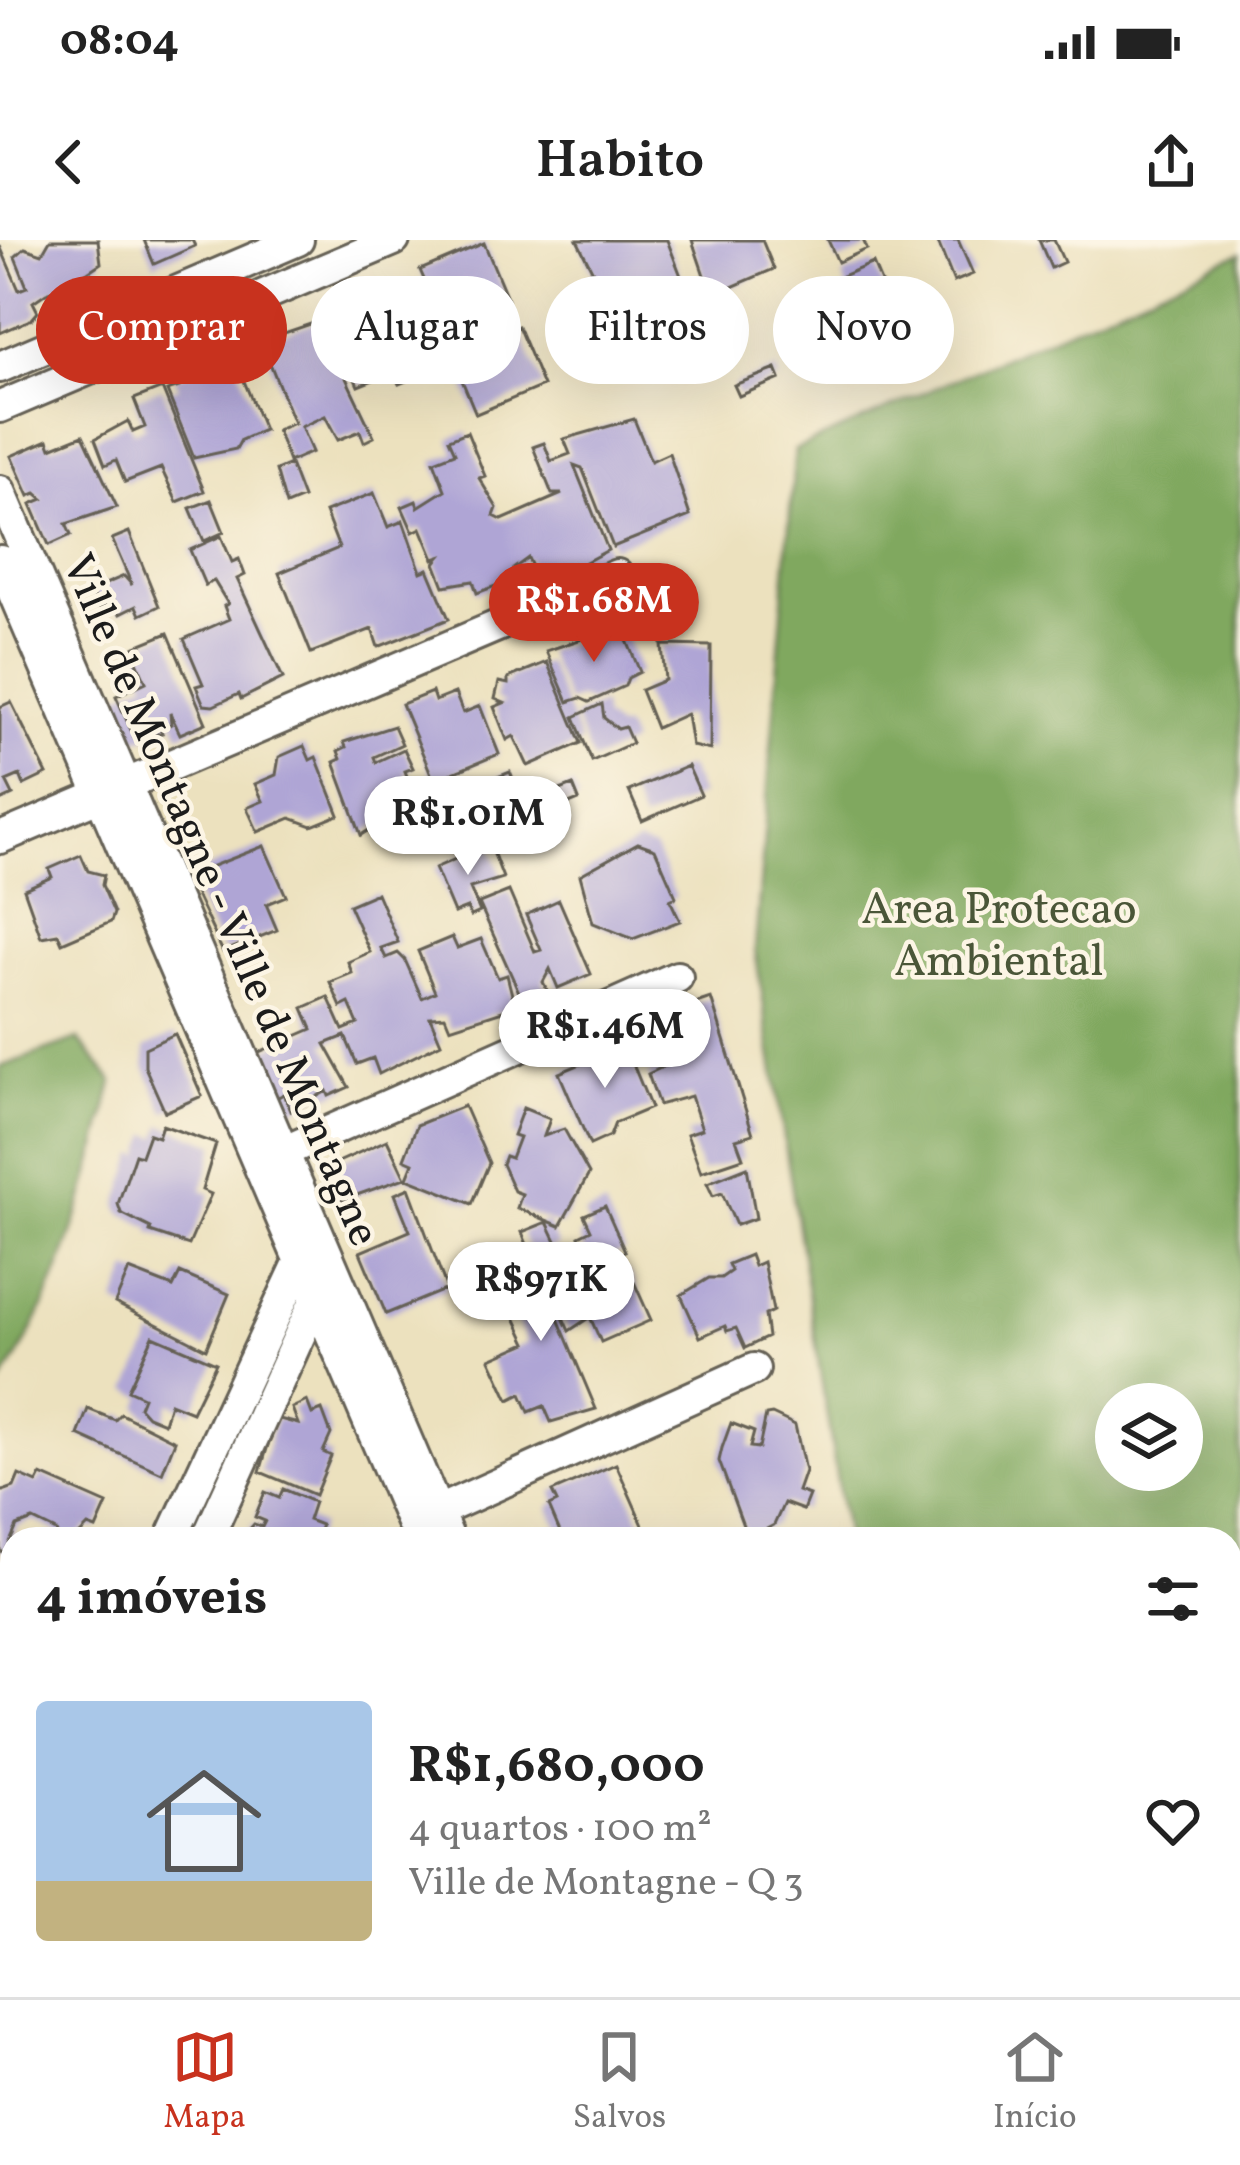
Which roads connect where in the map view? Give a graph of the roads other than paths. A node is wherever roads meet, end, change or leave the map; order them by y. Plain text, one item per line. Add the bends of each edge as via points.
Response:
1 (298, 240) edge
2 (380, 243) edge
3 (0, 367) edge
4 (0, 407) edge
5 (0, 491) edge
6 (0, 560) edge
7 (616, 575) dead end
8 (114, 789) junction
9 (0, 838) edge
10 (677, 977) dead end
11 (270, 1158) junction
12 (308, 1246) junction
13 (330, 1268) junction
14 (316, 1298) junction
15 (754, 1369) dead end
16 (177, 1527) edge
17 (211, 1527) edge
18 (430, 1527) edge
19 (430, 1527) edge
20 (432, 1527) edge

1 - 3 street
2 - 4 street
5 - 8 street, Ville de Montagne - Ville de Montagne
6 - 8 street, Ville de Montagne - Ville de Montagne
7 - 8 street
8 - 9 street
8 - 11 street, Ville de Montagne - Ville de Montagne
10 - 11 street
11 - 12 street, Ville de Montagne - Ville de Montagne
12 - 13 street, Ville de Montagne - Ville de Montagne
12 - 14 street, Ville de Montagne - Ville de Montagne
12 - 16 street
13 - 14 street
13 - 18 street, Ville de Montagne - Ville de Montagne
14 - 17 street
14 - 19 street, Ville de Montagne - Ville de Montagne
15 - 20 street

